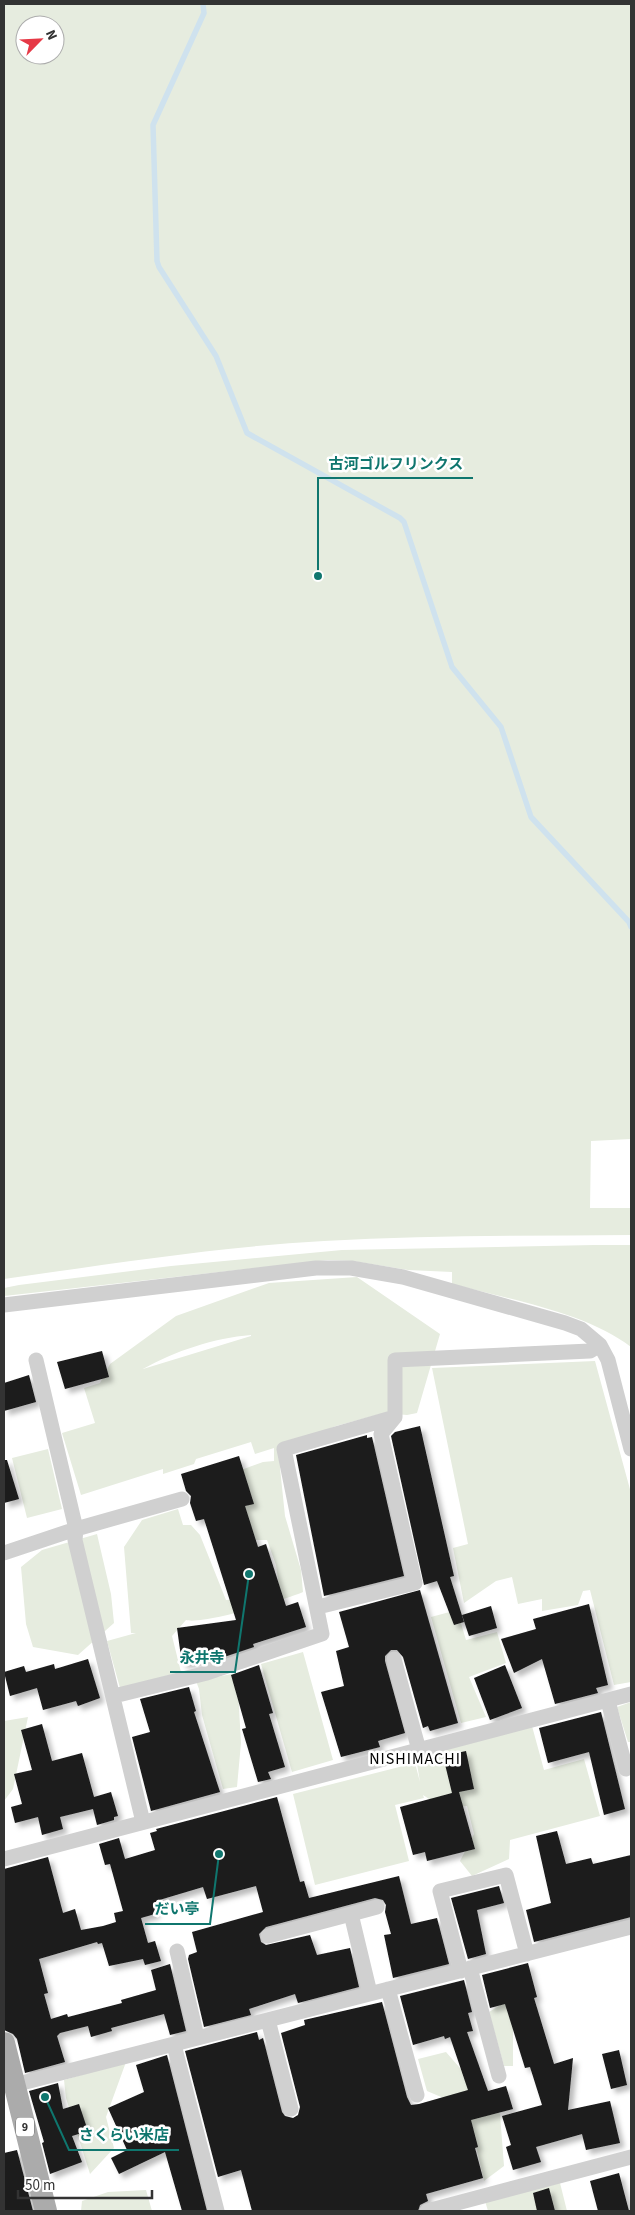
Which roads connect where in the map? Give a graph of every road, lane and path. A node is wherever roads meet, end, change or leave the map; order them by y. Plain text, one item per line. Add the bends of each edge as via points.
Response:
1 (4, 1305) edge
2 (600, 1345) junction
3 (36, 1360) dead end
4 (395, 1417) junction
5 (631, 1449) edge
6 (182, 1500) dead end
7 (76, 1529) junction
8 (4, 1553) edge
9 (318, 1607) junction
10 (394, 1659) dead end
11 (631, 1694) edge
12 (114, 1696) junction
13 (608, 1701) junction
14 (419, 1750) junction
15 (626, 1769) dead end
16 (142, 1822) junction
17 (4, 1859) edge
18 (377, 1907) dead end
19 (350, 1914) junction
20 (631, 1927) edge
21 (268, 1936) dead end
22 (177, 1951) dead end
23 (527, 1954) junction
24 (465, 1969) junction
25 (388, 1989) junction
26 (370, 1993) junction
27 (268, 2020) junction
28 (197, 2037) junction
29 (4, 2044) edge
30 (174, 2044) junction
31 (499, 2076) dead end
32 (14, 2085) junction
33 (417, 2095) dead end
34 (291, 2109) dead end
35 (631, 2157) edge
36 (481, 2205) edge
37 (46, 2211) edge
38 (217, 2211) edge
39 (427, 2211) edge

1 - 2 street via 316,1268 351,1268 403,1277 565,1323 581,1330
2 - 4 street via 590,1352 394,1360
2 - 5 street via 608,1360
3 - 7 street
4 - 9 street via 381,1434 415,1583
4 - 9 street via 284,1449
6 - 7 street
7 - 8 street
7 - 12 street via 75,1540
9 - 12 street via 322,1634 207,1673
10 - 14 street
11 - 13 street
12 - 16 street
13 - 14 street
13 - 15 street
14 - 16 street
16 - 17 street
18 - 19 street
19 - 21 street
19 - 26 street
20 - 23 street
22 - 28 street
23 - 24 street
23 - 24 street via 506,1875 440,1891
24 - 25 street
24 - 31 street
25 - 26 street
25 - 33 street
26 - 27 street
27 - 28 street
27 - 34 street
28 - 30 street
29 - 32 main road, 9
30 - 32 street
30 - 38 street
32 - 37 main road, 9
35 - 36 street
36 - 39 street

